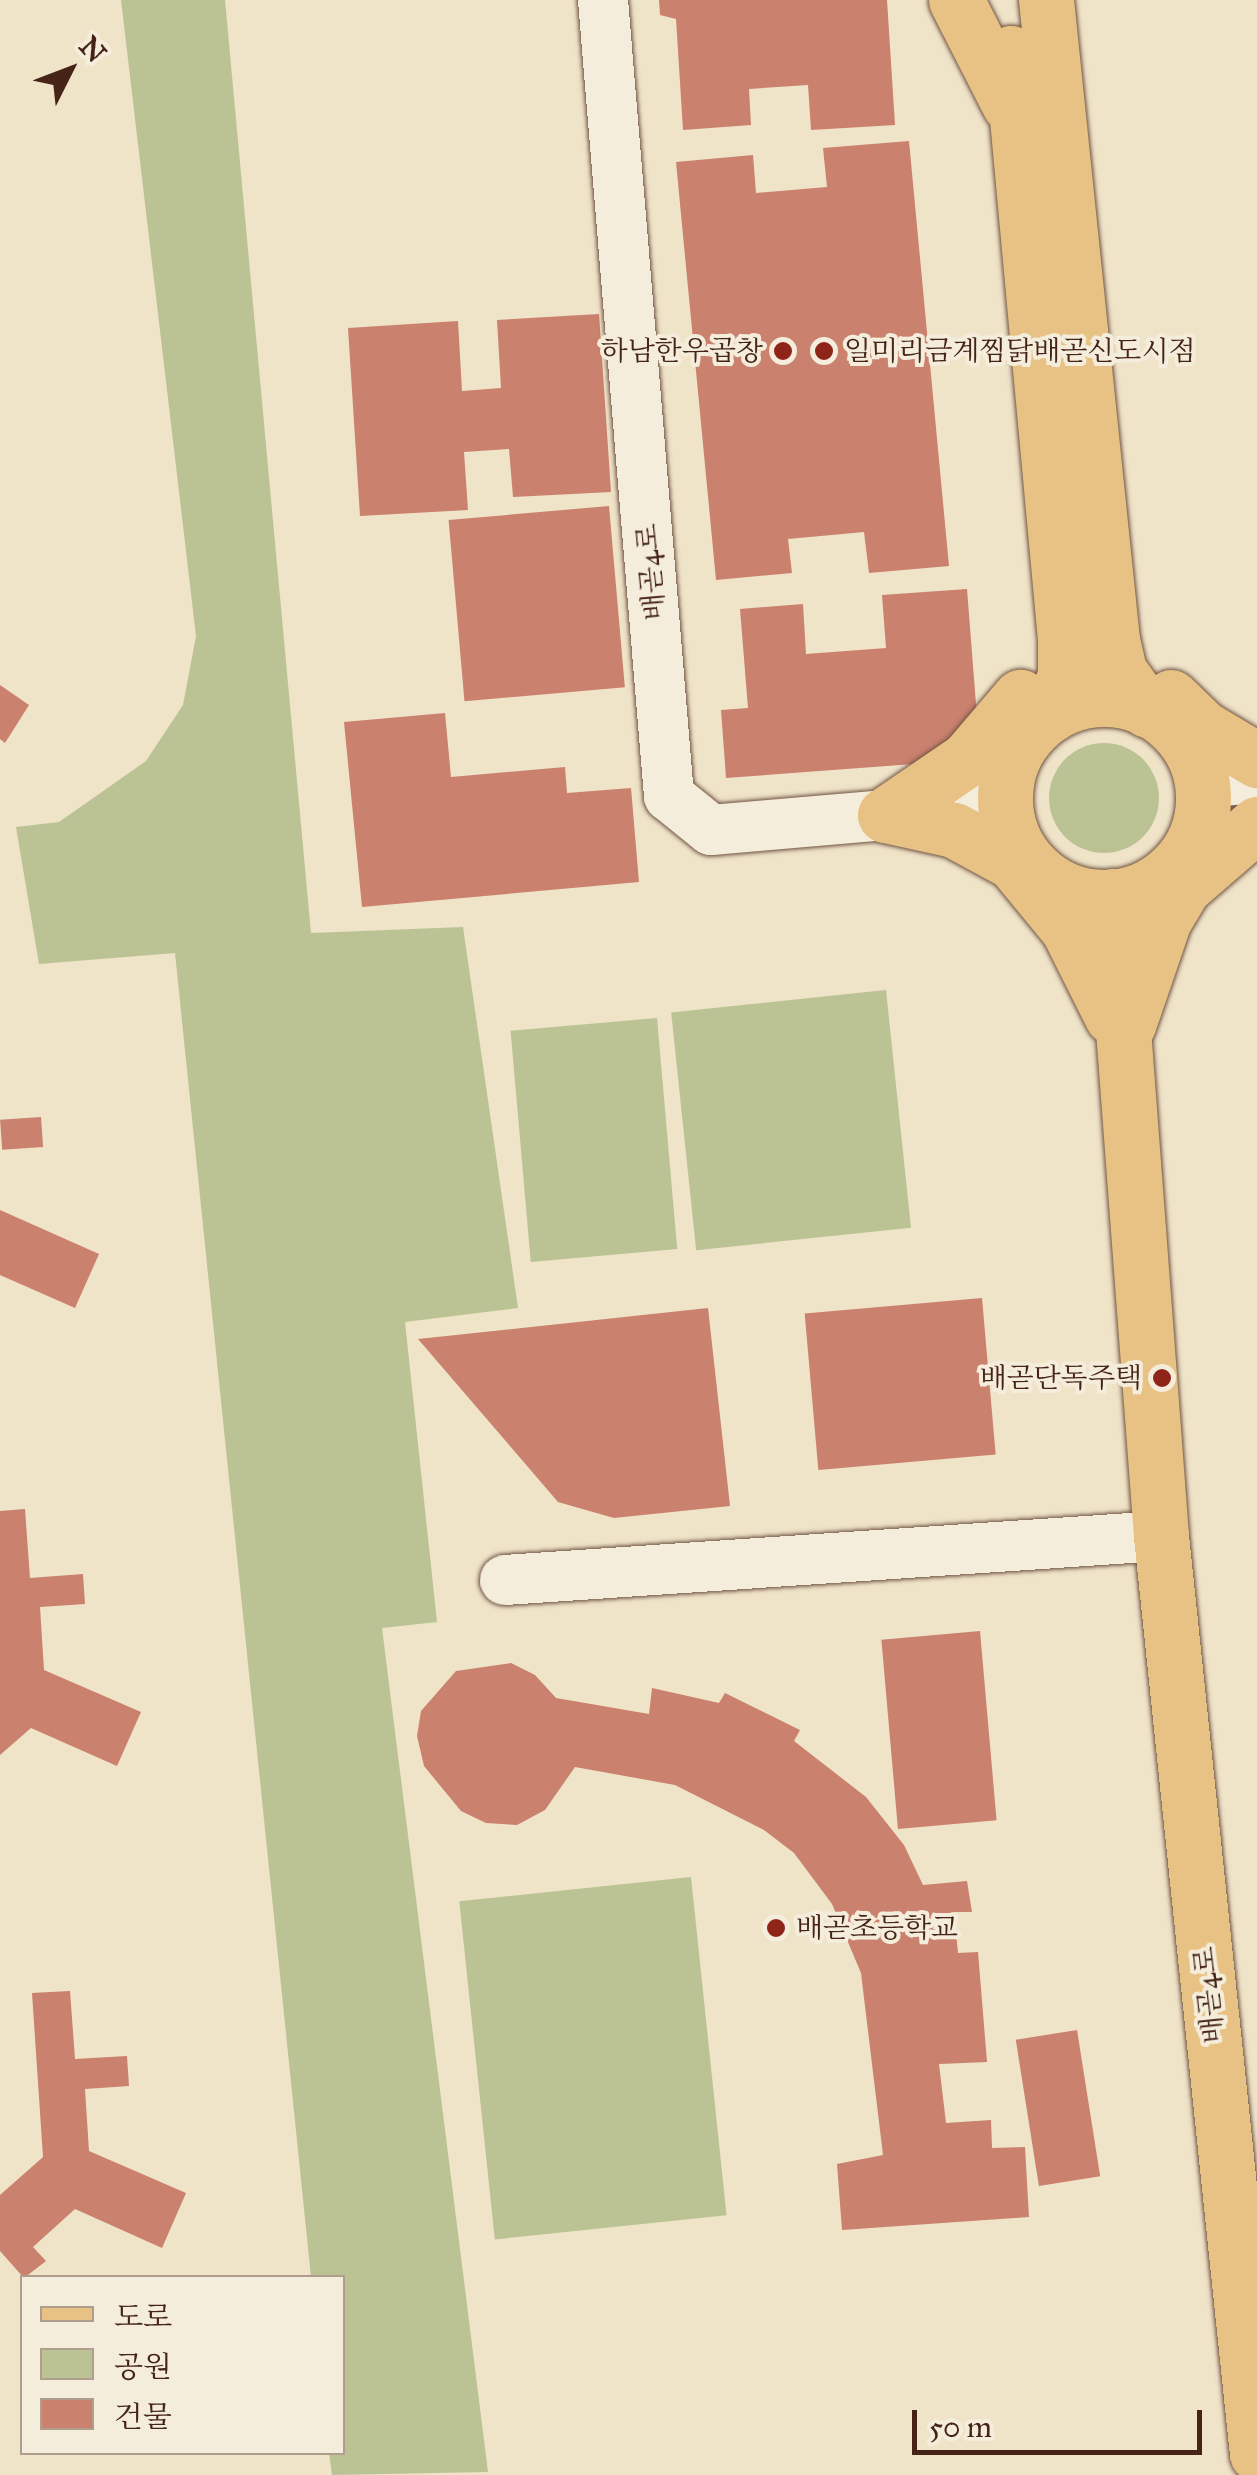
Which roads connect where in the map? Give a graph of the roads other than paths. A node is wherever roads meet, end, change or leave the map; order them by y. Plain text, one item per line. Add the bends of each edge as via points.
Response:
1 (603, 0) edge
2 (956, 0) edge
3 (1007, 0) edge
4 (1046, 0) edge
5 (1075, 0) edge
6 (1035, 119) junction
7 (1082, 580) junction
8 (1148, 710) junction
9 (1050, 715) junction
10 (1257, 760) edge
11 (1257, 778) edge
12 (1201, 783) junction
13 (1004, 805) junction
14 (884, 815) junction
15 (1257, 824) edge
16 (1112, 896) junction
17 (1123, 1038) junction
18 (1161, 1536) junction
19 (505, 1580) dead end
20 (1257, 2454) edge
21 (1257, 2473) edge
22 (1236, 2475) edge

1 - 14 street, 배곧4로 via 670,796 710,830
2 - 6 main road
3 - 6 main road
4 - 6 main road
5 - 6 main road
6 - 7 main road
7 - 8 main road via 1119,671
7 - 9 main road via 1065,675
7 - 10 main road via 1162,688 1202,728
7 - 14 main road via 1005,721 967,759
8 - 9 main road via 1104,698
8 - 12 main road via 1184,740
9 - 13 main road via 1023,739 1008,770
11 - 12 street
12 - 16 main road via 1198,830 1184,858 1159,882
13 - 14 street, 배곧4로
13 - 16 main road via 1012,838 1032,867 1060,888
14 - 17 main road via 954,830 1014,862 1068,929
15 - 17 main road via 1183,888 1164,920 1155,962
16 - 17 main road, 배곧4로
17 - 18 main road, 배곧4로
18 - 19 street
18 - 20 main road, 배곧4로
21 - 22 street

